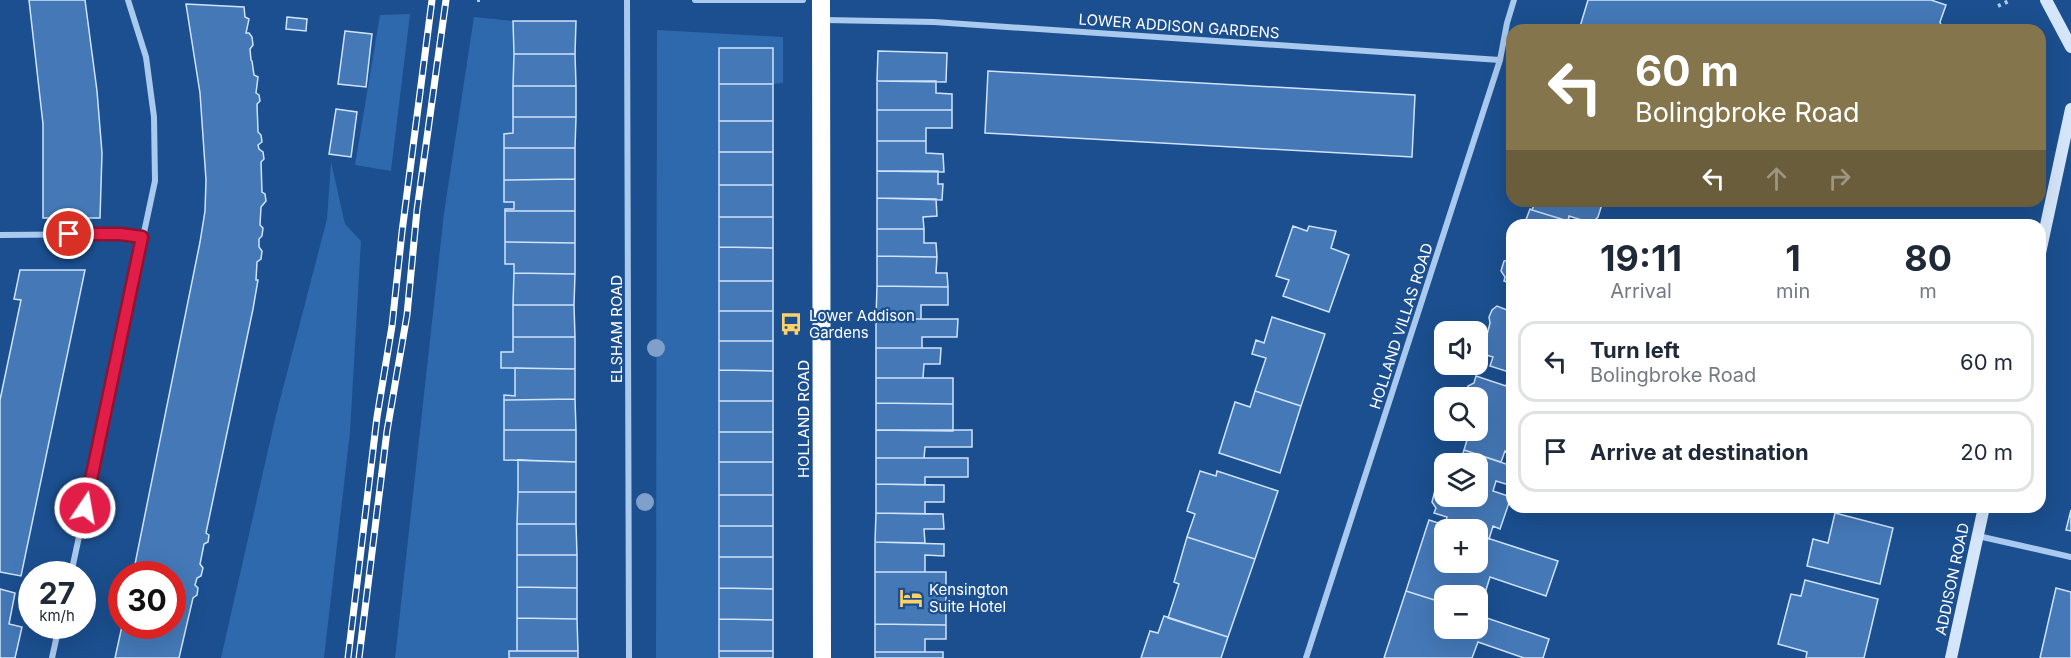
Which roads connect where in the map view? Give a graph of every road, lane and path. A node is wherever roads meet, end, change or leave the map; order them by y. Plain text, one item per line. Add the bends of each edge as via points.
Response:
1 (128, 0) edge
2 (477, 0) edge
3 (483, 0) edge
4 (627, 0) edge
5 (695, 0) edge
6 (803, 0) edge
7 (821, 0) edge
8 (1514, 0) edge
9 (2011, 0) edge
10 (2046, 0) edge
11 (1998, 6) dead end
12 (821, 20) junction
13 (1507, 24) edge
14 (1506, 28) edge
15 (2071, 47) edge
16 (1500, 60) junction
17 (2071, 108) edge
18 (2046, 225) edge
19 (0, 234) edge
20 (142, 237) junction
21 (1983, 513) edge
22 (1977, 536) junction
23 (2071, 557) edge
24 (73, 561) edge
25 (56, 639) edge
26 (52, 658) edge
27 (629, 658) edge
28 (822, 658) edge
29 (1306, 658) edge
30 (1951, 658) edge

1 - 20 street via 146,57 154,117 155,181
2 - 3 path
4 - 27 street, ELSHAM ROAD
5 - 6 street
7 - 12 highway, HOLLAND ROAD
8 - 13 street, HOLLAND VILLAS ROAD
9 - 11 path
10 - 15 street
12 - 16 street, LOWER ADDISON GARDENS via 934,22
12 - 28 highway, HOLLAND ROAD
14 - 16 street, HOLLAND VILLAS ROAD
16 - 29 street, HOLLAND VILLAS ROAD
17 - 18 street
19 - 20 street
20 - 24 street
21 - 22 street, ADDISON ROAD
22 - 23 street
22 - 30 street, ADDISON ROAD
25 - 26 street

